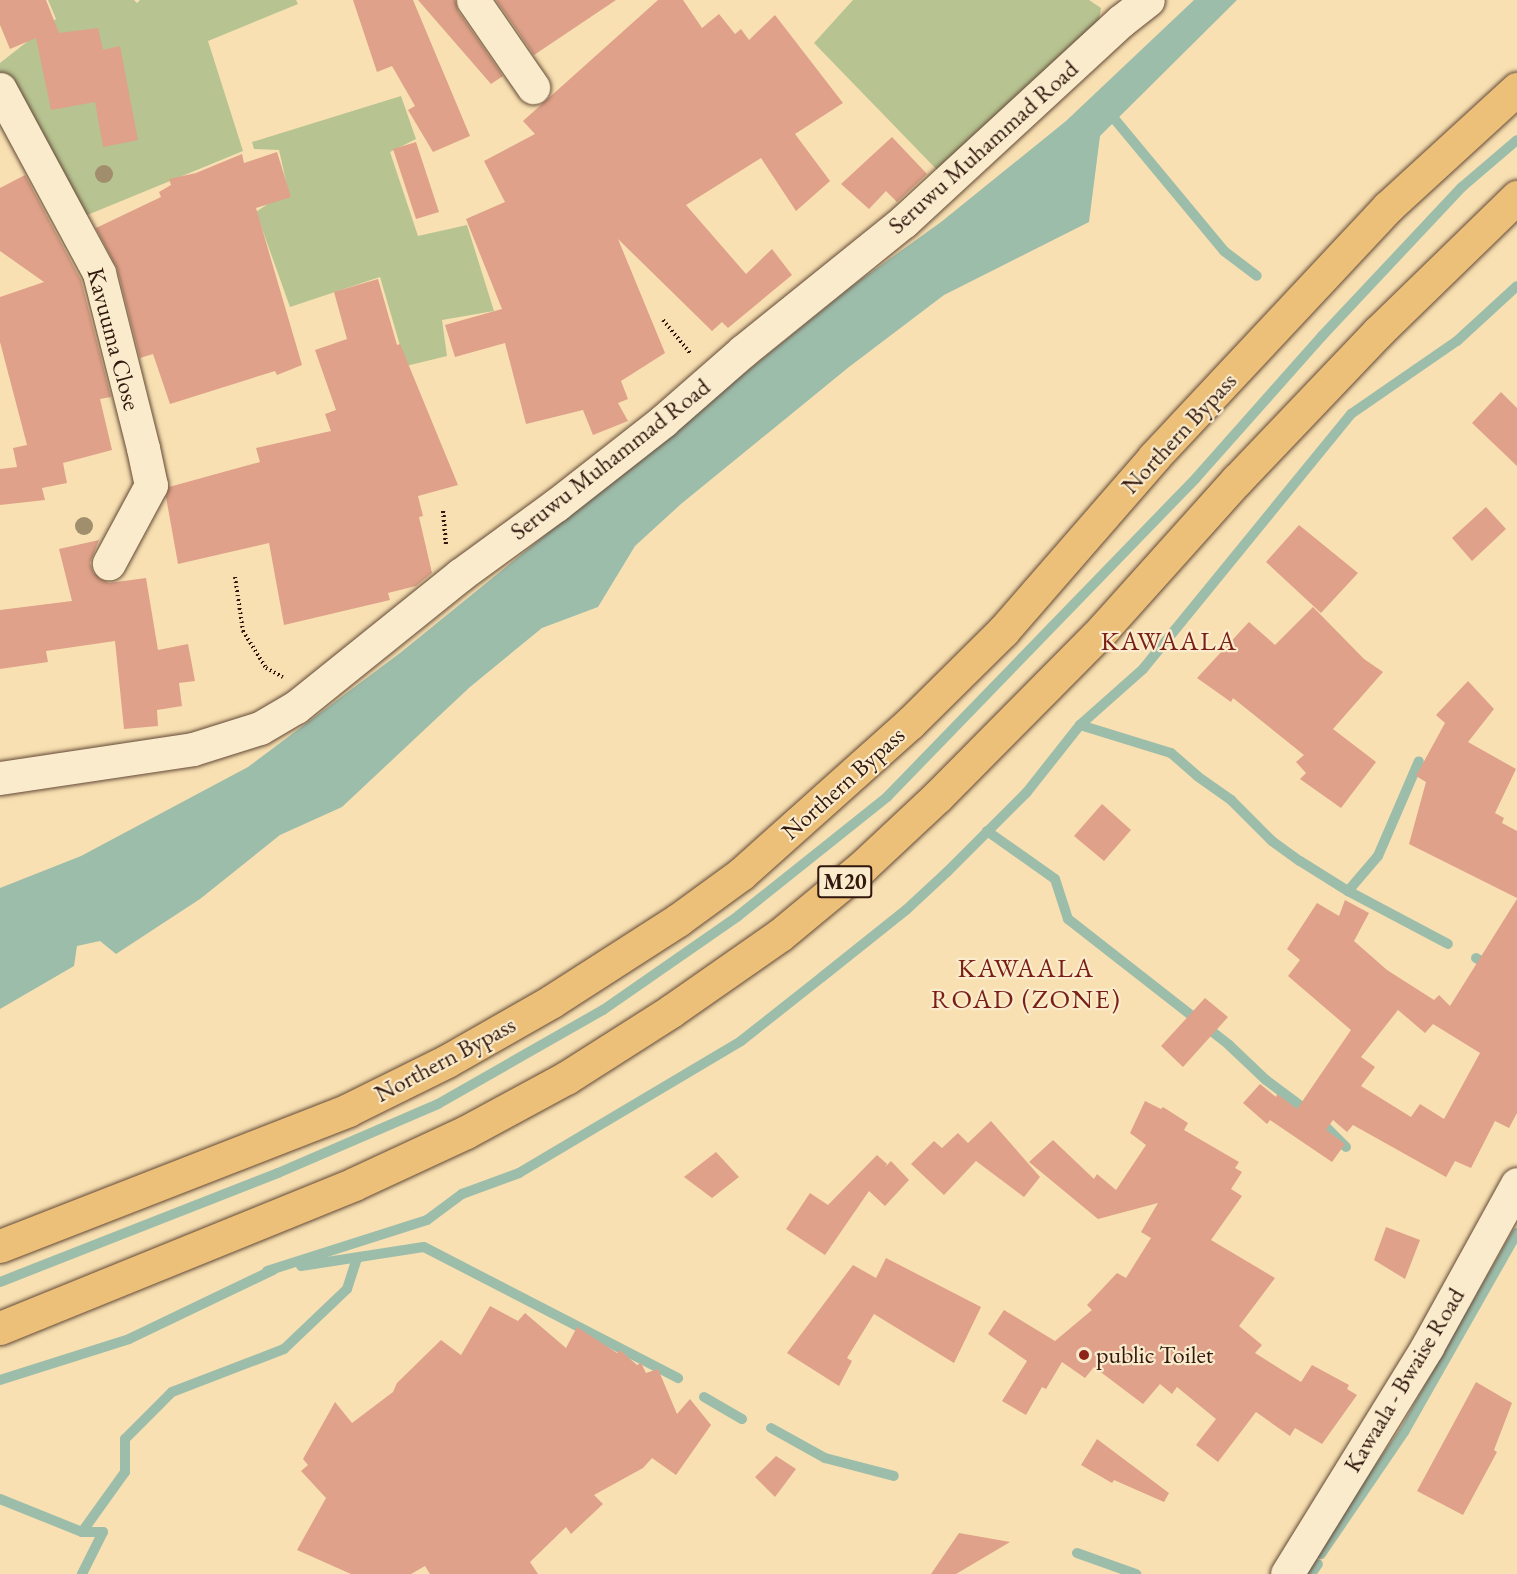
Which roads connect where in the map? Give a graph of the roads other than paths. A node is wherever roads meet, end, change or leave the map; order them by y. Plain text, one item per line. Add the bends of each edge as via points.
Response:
1 (473, 0) edge
2 (1148, 0) edge
3 (533, 87) dead end
4 (0, 89) edge
5 (1517, 89) edge
6 (1517, 197) edge
7 (109, 563) dead end
8 (0, 778) edge
9 (1517, 1184) edge
10 (0, 1246) edge
11 (0, 1328) edge
12 (1287, 1574) edge

1 - 3 street
2 - 8 street, Seruwu Muhammad Road via 903,222 654,428 460,575 316,692 260,728 193,749
4 - 7 street, Kavuuma Close via 99,273 143,448 151,485
5 - 10 highway, Northern Bypass via 1388,207 1154,457 1004,632 910,723 741,874 562,995 447,1061 348,1110
6 - 11 highway, M20 via 1378,332 1104,628 954,780 861,868 780,935 566,1078 466,1132 354,1184
9 - 12 street, Kawaala - Bwaise Road via 1427,1347

